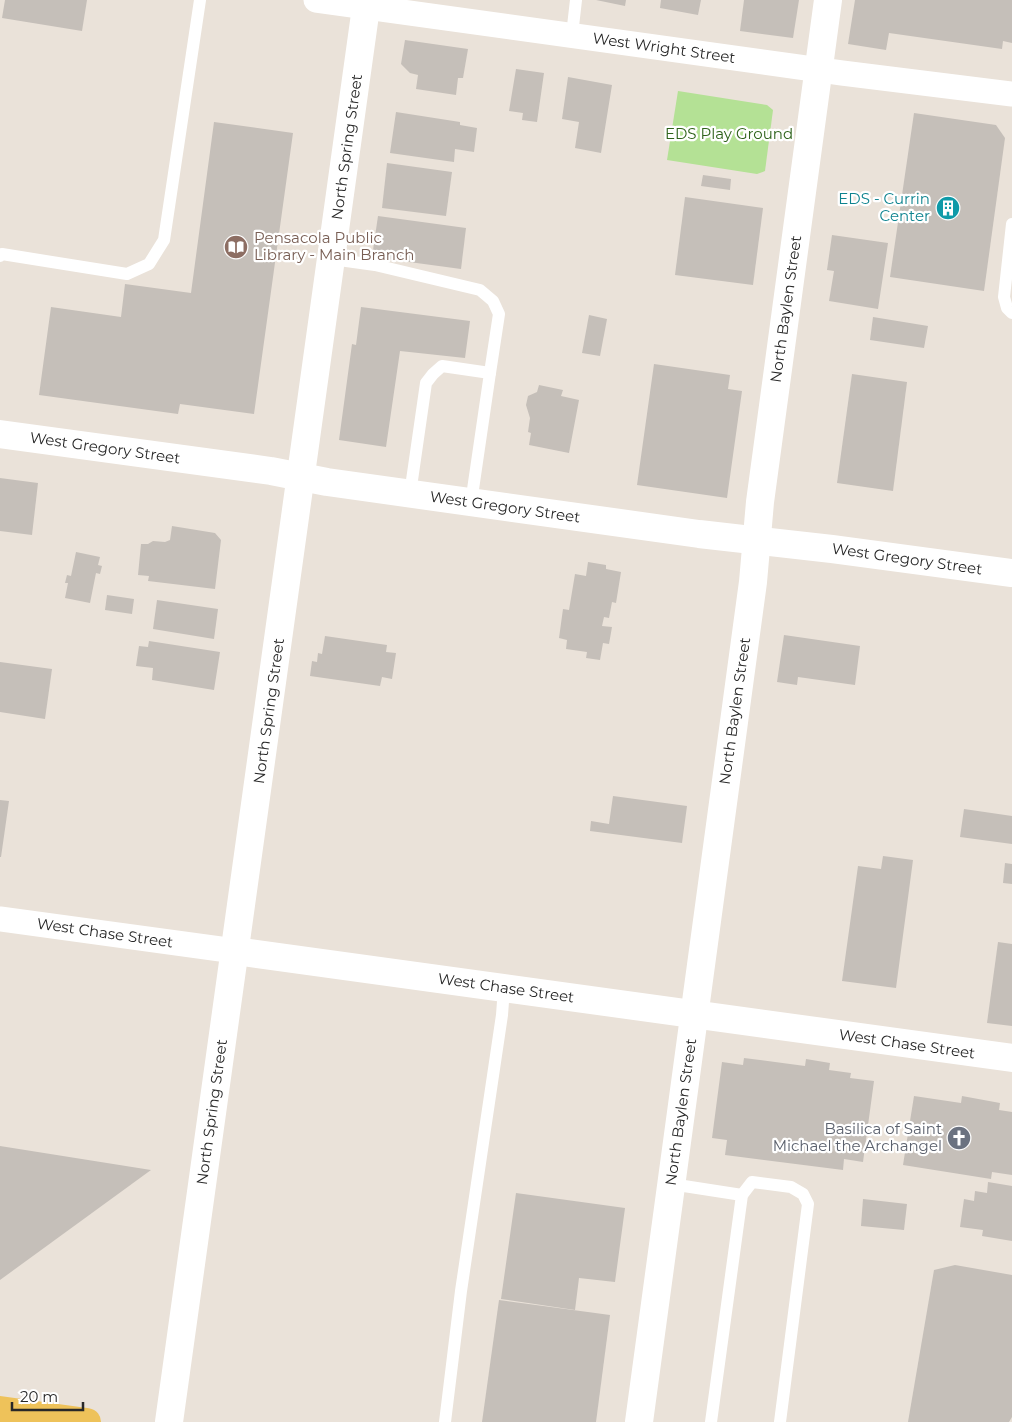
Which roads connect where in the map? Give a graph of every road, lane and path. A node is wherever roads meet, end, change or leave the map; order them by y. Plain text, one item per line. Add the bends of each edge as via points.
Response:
1 (200, 0) edge
2 (316, 0) edge
3 (576, 0) edge
4 (828, 0) edge
5 (366, 4) edge
6 (572, 35) junction
7 (819, 69) junction
8 (1012, 94) edge
9 (1012, 224) edge
10 (0, 256) edge
11 (332, 260) junction
12 (1012, 312) edge
13 (490, 373) junction
14 (0, 434) edge
15 (302, 477) junction
16 (410, 494) junction
17 (472, 503) junction
18 (756, 540) junction
19 (1012, 573) edge
20 (0, 919) edge
21 (235, 951) junction
22 (504, 988) junction
23 (694, 1014) junction
24 (1012, 1058) edge
25 (671, 1184) junction
26 (742, 1195) junction
27 (0, 1410) edge
28 (87, 1422) edge
29 (169, 1422) edge
30 (445, 1422) edge
31 (639, 1422) edge
32 (711, 1422) edge
33 (780, 1422) edge

1 - 10 lane via 164,240 149,264 127,274
2 - 5 street, West Wright Street
3 - 6 lane
4 - 7 street, North Baylen Street
5 - 6 street, West Wright Street
5 - 11 street, North Spring Street
6 - 7 street, West Wright Street
7 - 8 street, West Wright Street
7 - 18 street, North Baylen Street
9 - 12 lane via 1004,297 1007,308
11 - 13 lane via 375,265 480,290 493,301 499,314
11 - 15 street, North Spring Street
13 - 16 lane via 442,366 426,383
13 - 17 lane
14 - 15 street, West Gregory Street
15 - 16 street, West Gregory Street
15 - 21 street, North Spring Street
16 - 17 street, West Gregory Street
17 - 18 street, West Gregory Street
18 - 19 street, West Gregory Street
18 - 23 street, North Baylen Street
20 - 21 street, West Chase Street
21 - 22 street, West Chase Street
21 - 29 street, North Spring Street
22 - 23 street, West Chase Street
22 - 30 lane
23 - 24 street, West Chase Street
23 - 25 street, North Baylen Street
25 - 26 lane
25 - 31 street, North Baylen Street
26 - 32 lane
26 - 33 lane via 752,1182 791,1187 804,1194 808,1204
27 - 28 main road

